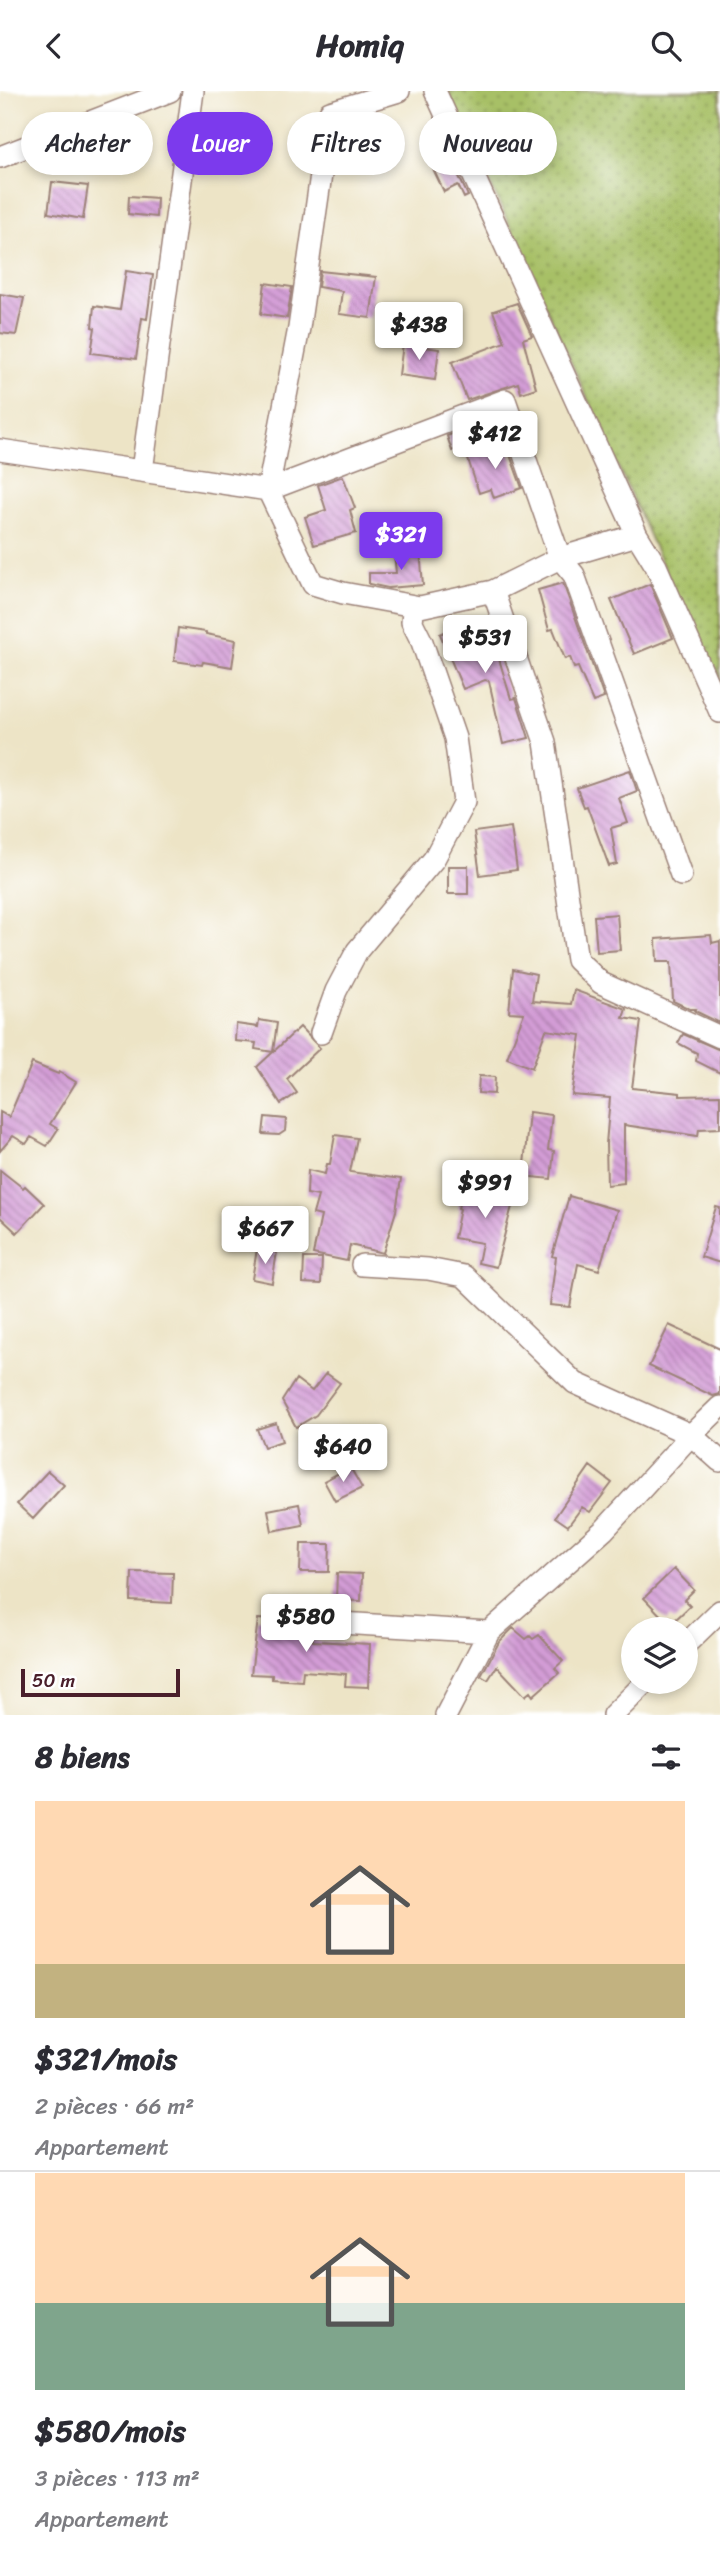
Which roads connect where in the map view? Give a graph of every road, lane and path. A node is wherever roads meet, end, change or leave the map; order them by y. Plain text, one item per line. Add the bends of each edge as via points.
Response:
1 (170, 91) edge
2 (193, 91) edge
3 (399, 91) edge
4 (435, 91) edge
5 (0, 157) edge
6 (0, 450) edge
7 (142, 471) junction
8 (268, 490) junction
9 (637, 535) junction
10 (560, 558) junction
11 (493, 591) junction
12 (420, 607) junction
13 (720, 712) edge
14 (681, 875) dead end
15 (321, 1033) dead end
16 (720, 1037) edge
17 (362, 1265) dead end
18 (720, 1407) edge
19 (691, 1435) junction
20 (720, 1461) edge
21 (324, 1622) dead end
22 (715, 1626) edge
23 (489, 1632) junction
24 (698, 1637) edge
25 (634, 1694) edge
26 (448, 1714) edge
27 (613, 1715) edge

1 - 5 street
2 - 7 street
3 - 8 street via 330,112 299,328
4 - 9 street
6 - 7 street
7 - 8 street
8 - 10 street via 505,400
8 - 12 street via 313,584
9 - 10 street
9 - 13 street via 656,566
10 - 11 street
10 - 14 street via 574,575
11 - 12 street
11 - 16 street via 545,742 578,960 601,983
12 - 15 street via 413,611 412,622 455,738 464,802 434,859 357,951
17 - 19 street via 464,1276 575,1383
18 - 19 street
19 - 20 street
19 - 23 street via 604,1530
21 - 23 street
22 - 24 street
23 - 26 street
25 - 27 street

